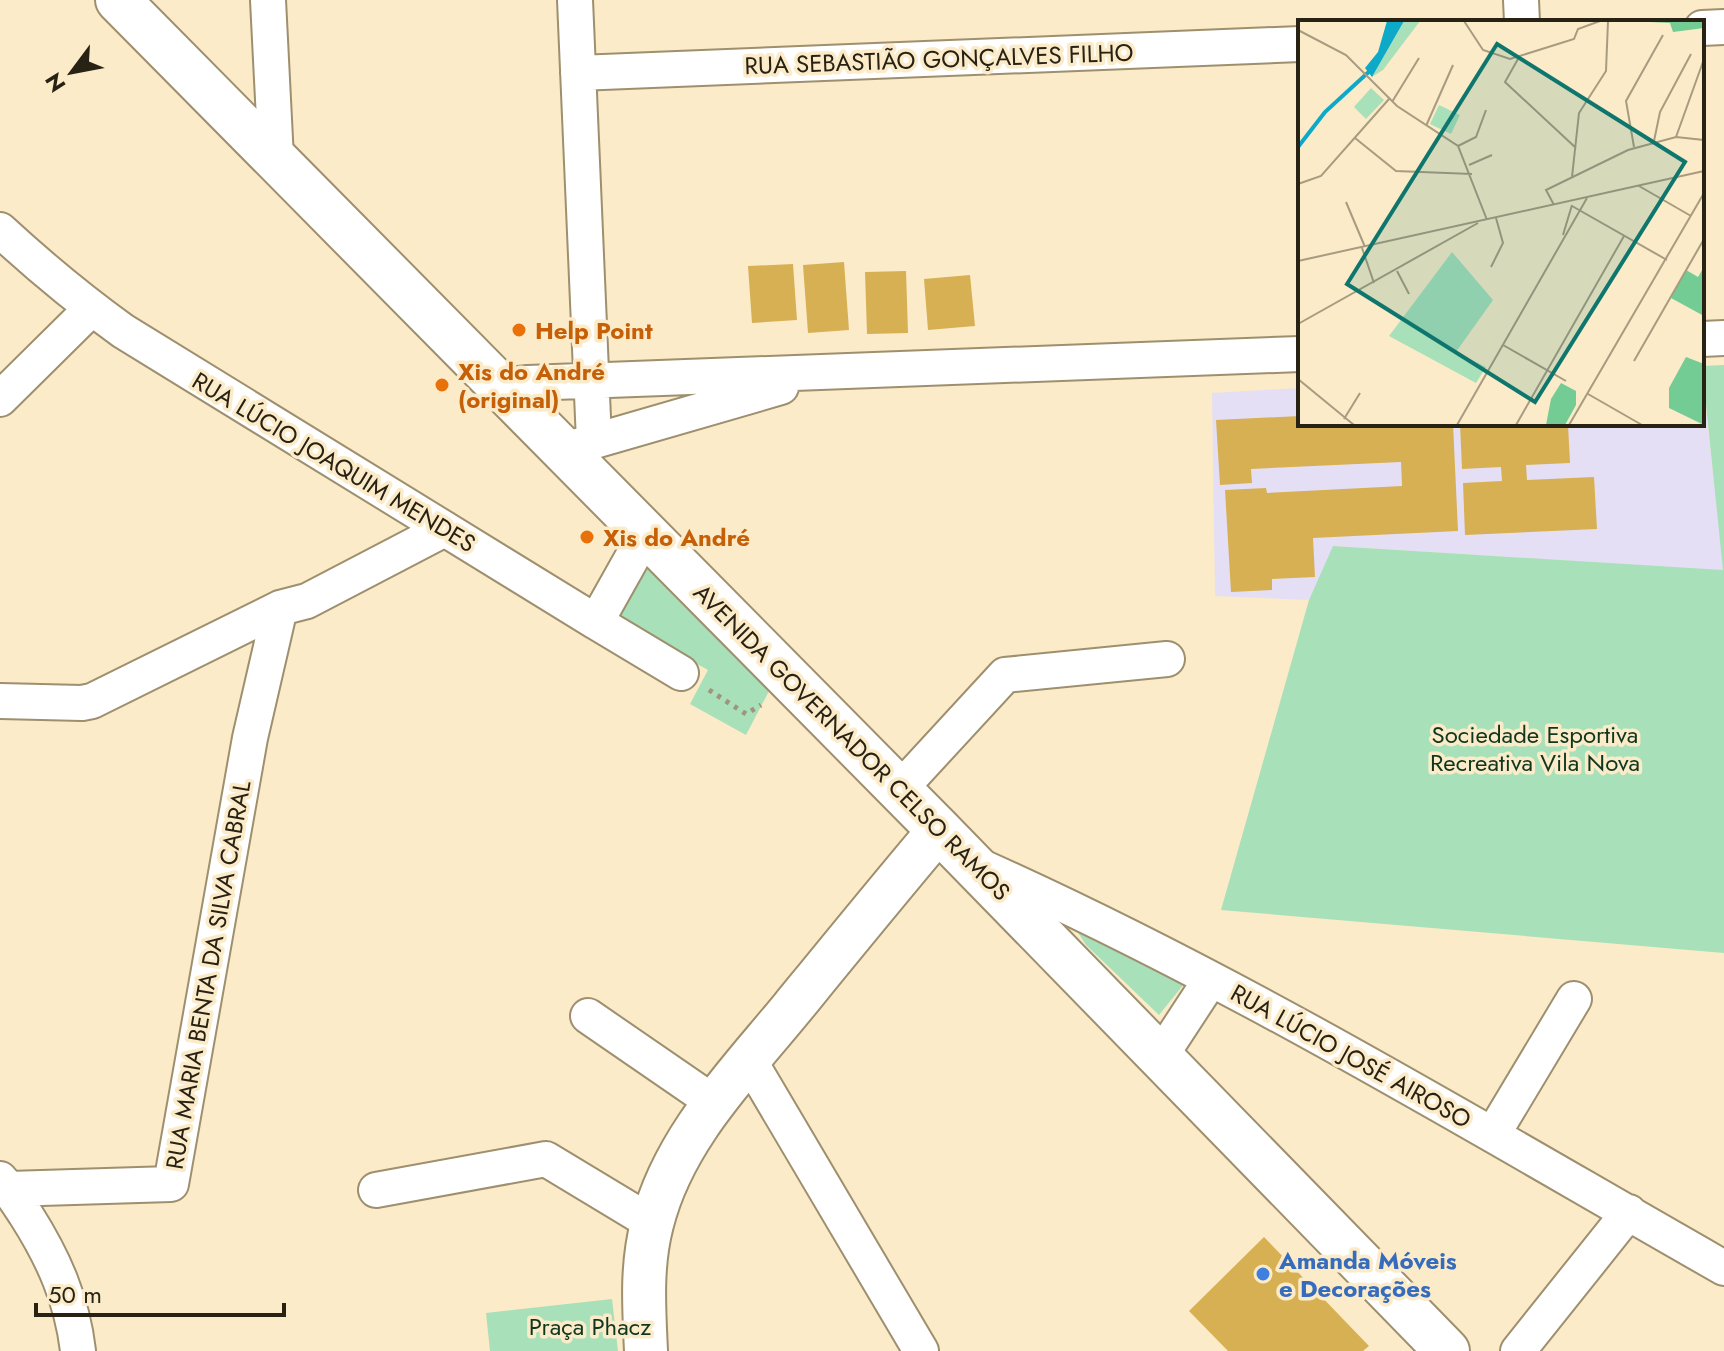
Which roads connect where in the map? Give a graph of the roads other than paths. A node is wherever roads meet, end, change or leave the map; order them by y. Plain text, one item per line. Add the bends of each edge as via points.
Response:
1 (118, 0) edge
2 (268, 0) edge
3 (575, 0) edge
4 (1521, 0) edge
5 (1522, 20) edge
6 (1724, 27) edge
7 (1704, 28) edge
8 (1298, 44) edge
9 (578, 73) junction
10 (276, 159) junction
11 (0, 230) edge
12 (92, 308) junction
13 (1724, 338) edge
14 (1704, 339) edge
15 (1298, 354) edge
16 (831, 372) junction
17 (592, 380) junction
18 (500, 386) junction
19 (0, 399) edge
20 (579, 446) junction
21 (439, 526) junction
22 (646, 533) junction
23 (280, 608) junction
24 (596, 622) junction
25 (1167, 659) dead end
26 (681, 673) road end
27 (0, 701) edge
28 (899, 790) junction
29 (939, 830) junction
30 (970, 862) junction
31 (1211, 979) junction
32 (1574, 999) dead end
33 (588, 1016) dead end
34 (1160, 1057) junction
35 (749, 1060) junction
36 (713, 1102) junction
37 (1493, 1134) junction
38 (5, 1184) edge
39 (376, 1190) dead end
40 (1629, 1212) junction
41 (652, 1223) junction
42 (1724, 1268) edge
43 (78, 1351) edge
44 (646, 1351) edge
45 (921, 1351) edge
46 (1447, 1351) edge
47 (1518, 1351) edge

1 - 10 main road, AVENIDA GOVERNADOR CELSO RAMOS
2 - 10 street
3 - 9 street
4 - 5 street
6 - 7 street
8 - 9 street, RUA SEBASTIÃO GONÇALVES FILHO
9 - 17 street
10 - 18 main road, AVENIDA GOVERNADOR CELSO RAMOS
11 - 12 street, RUA LÚCIO JOAQUIM MENDES
12 - 19 street
12 - 21 street, RUA LÚCIO JOAQUIM MENDES
13 - 14 street
15 - 16 street
16 - 17 street
16 - 20 street
17 - 18 street
17 - 20 street
18 - 20 main road, AVENIDA GOVERNADOR CELSO RAMOS
20 - 22 main road, AVENIDA GOVERNADOR CELSO RAMOS
21 - 23 street via 307,601
21 - 24 street, RUA LÚCIO JOAQUIM MENDES
22 - 24 street
22 - 28 main road, AVENIDA GOVERNADOR CELSO RAMOS
23 - 27 street via 92,701
23 - 38 street, RUA MARIA BENTA DA SILVA CABRAL via 250,738 171,1184
24 - 26 street, RUA LÚCIO JOAQUIM MENDES
25 - 28 street via 1005,675
28 - 29 main road, AVENIDA GOVERNADOR CELSO RAMOS
29 - 30 main road, AVENIDA GOVERNADOR CELSO RAMOS
29 - 35 street
30 - 31 street, RUA LÚCIO JOSÉ AIROSO
30 - 34 main road, AVENIDA GOVERNADOR CELSO RAMOS
31 - 34 street
31 - 37 street, RUA LÚCIO JOSÉ AIROSO
32 - 37 street
33 - 36 street
34 - 46 main road, AVENIDA GOVERNADOR CELSO RAMOS
35 - 36 street
35 - 45 street
36 - 41 street via 673,1166
37 - 40 street, RUA LÚCIO JOSÉ AIROSO
38 - 43 street via 58,1272
39 - 41 street via 546,1159
40 - 42 street, RUA LÚCIO JOSÉ AIROSO
40 - 47 street
41 - 44 street via 643,1285

